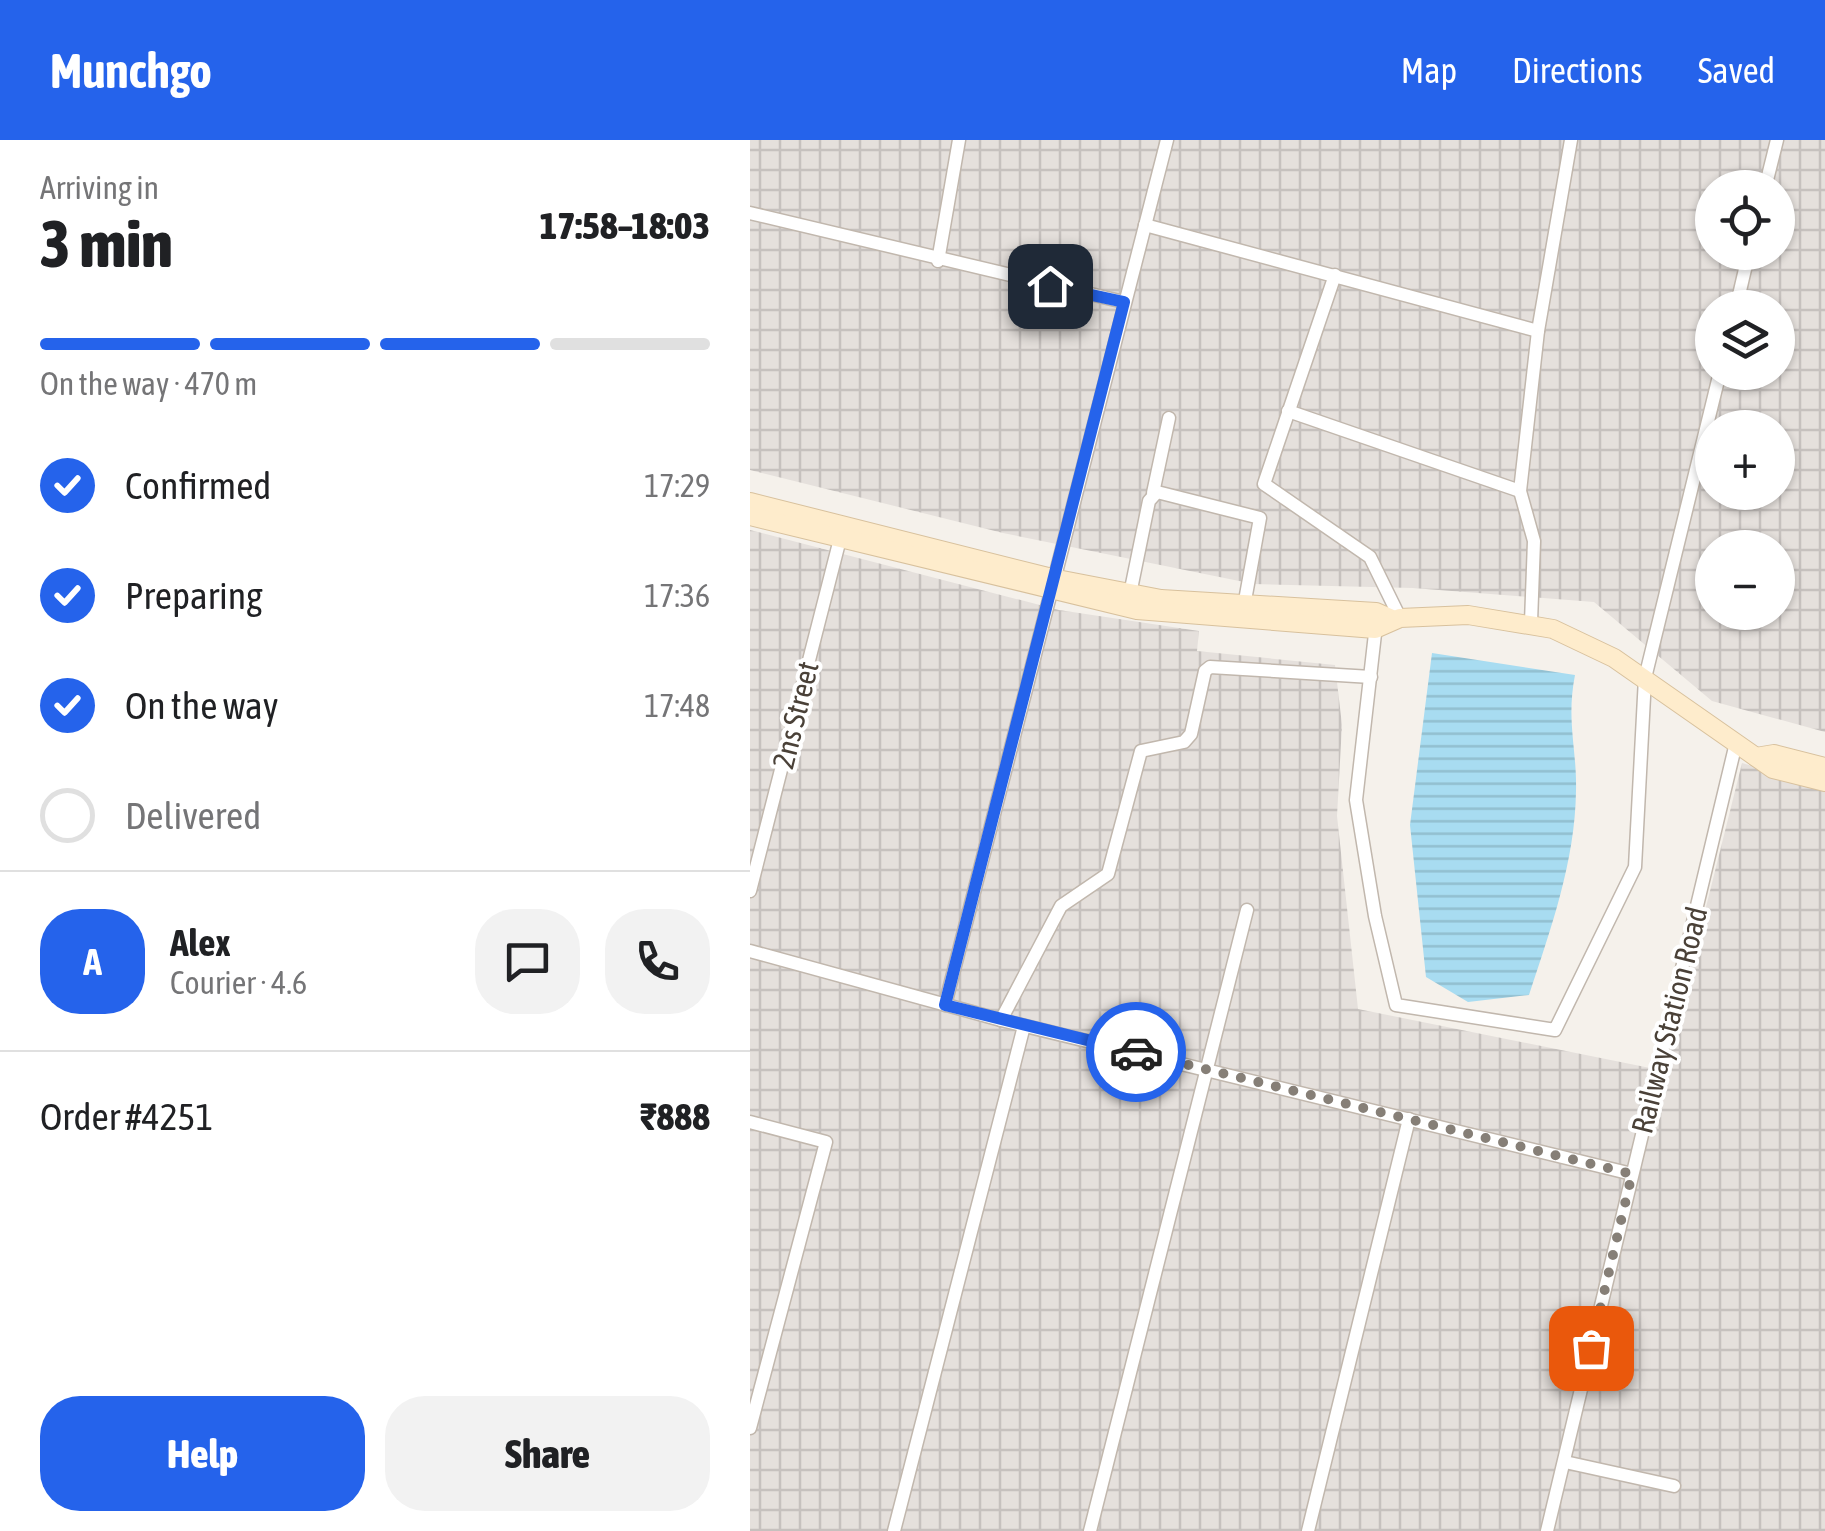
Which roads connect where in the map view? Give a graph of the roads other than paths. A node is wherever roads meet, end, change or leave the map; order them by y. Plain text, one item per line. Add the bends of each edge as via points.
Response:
1 (959, 140) edge
2 (1167, 140) edge
3 (1552, 140) edge
4 (1777, 140) edge
5 (1571, 142) edge
6 (1770, 170) edge
7 (750, 213) edge
8 (1145, 225) junction
9 (938, 261) junction
10 (1334, 276) junction
11 (1124, 302) junction
12 (1538, 330) junction
13 (1716, 390) edge
14 (1288, 411) junction
15 (1168, 418) dead end
16 (1520, 490) junction
17 (1153, 492) junction
18 (750, 502) edge
19 (750, 516) edge
20 (840, 539) junction
21 (1051, 585) junction
22 (1130, 594) junction
23 (1244, 606) junction
24 (1386, 619) junction
25 (1531, 622) junction
26 (1371, 677) junction
27 (1645, 678) junction
28 (1736, 743) junction
29 (1756, 757) junction
30 (1825, 767) edge
31 (1825, 782) edge
32 (750, 891) edge
33 (1248, 910) dead end
34 (750, 951) edge
35 (945, 1005) junction
36 (1001, 1020) junction
37 (1024, 1026) junction
38 (1208, 1069) junction
39 (1409, 1119) junction
40 (750, 1122) edge
41 (1632, 1174) junction
42 (750, 1428) edge
43 (1565, 1462) junction
44 (1674, 1486) dead end
45 (894, 1531) edge
46 (1090, 1531) edge
47 (1308, 1531) edge
48 (1547, 1531) edge

1 - 9 street
2 - 8 street
3 - 5 street
4 - 6 street
5 - 12 street
7 - 9 street
8 - 10 street
8 - 11 street
9 - 11 street
10 - 12 street
10 - 14 street
11 - 21 street
12 - 16 street
13 - 27 street
14 - 16 street
14 - 24 street via 1264,484 1370,556
15 - 17 street
16 - 25 street via 1534,541
17 - 22 street
17 - 23 street via 1260,518
18 - 21 main road
19 - 20 main road
20 - 21 main road
20 - 32 street, 2ns Street
21 - 22 main road
21 - 24 main road via 1169,614
21 - 35 street
22 - 23 main road
23 - 24 main road
24 - 25 main road via 1468,615
24 - 26 street
25 - 27 main road via 1574,637
26 - 27 street via 1356,800 1396,1005 1555,1030 1635,867
26 - 36 street via 1205,671 1191,734 1184,742 1142,750 1108,874 1061,906
27 - 28 main road
28 - 29 main road
28 - 41 street, Railway Station Road
29 - 30 main road via 1774,754
29 - 31 main road via 1773,769
33 - 38 street
34 - 35 street
35 - 36 street
36 - 37 street
37 - 38 street
37 - 45 street
38 - 39 street
38 - 46 street
39 - 41 street
39 - 47 street
40 - 42 street via 826,1142
41 - 43 street, Railway Station Road
43 - 44 street
43 - 48 street, Railway Station Road

